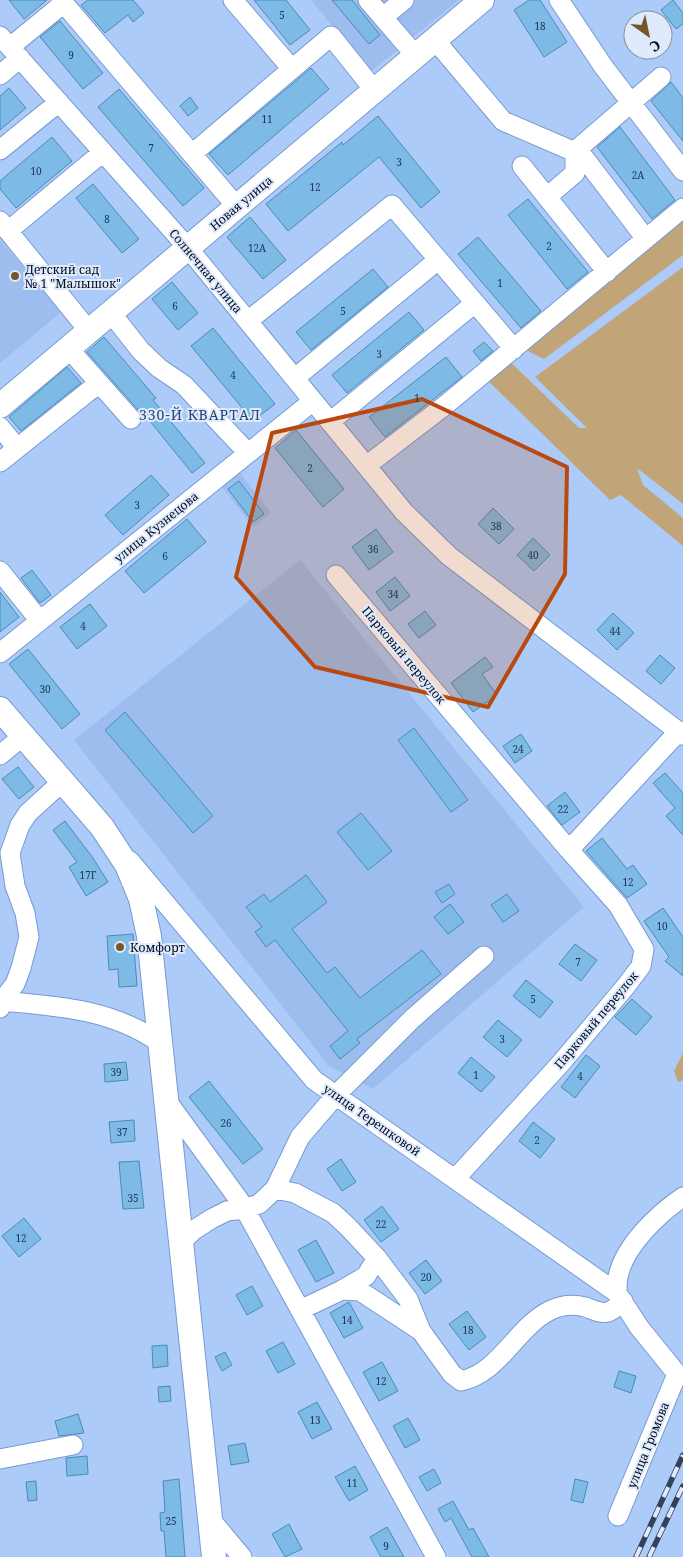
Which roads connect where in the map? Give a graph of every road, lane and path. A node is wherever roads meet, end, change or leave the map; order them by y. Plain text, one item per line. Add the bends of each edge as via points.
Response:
1 (233, 0) edge
2 (368, 0) edge
3 (404, 0) edge
4 (482, 0) edge
5 (559, 0) edge
6 (63, 2) edge
7 (383, 17) junction
8 (434, 40) junction
9 (10, 47) edge
10 (416, 56) junction
11 (292, 69) junction
12 (0, 75) edge
13 (661, 77) dead end
14 (375, 91) junction
15 (59, 102) junction
16 (631, 104) junction
17 (0, 150) edge
18 (574, 151) junction
19 (103, 152) junction
20 (192, 154) junction
21 (522, 166) dead end
22 (683, 171) edge
23 (547, 197) junction
24 (237, 207) junction
25 (683, 208) edge
26 (4, 226) edge
27 (646, 239) junction
28 (188, 248) junction
29 (438, 260) junction
30 (606, 272) junction
31 (475, 303) junction
32 (111, 313) junction
33 (248, 321) junction
34 (89, 331) junction
35 (68, 349) junction
36 (514, 349) junction
37 (294, 378) junction
38 (99, 383) junction
39 (313, 401) junction
40 (0, 406) edge
41 (131, 420) dead end
42 (330, 422) junction
43 (0, 427) edge
44 (17, 448) junction
45 (248, 453) junction
46 (0, 462) edge
47 (366, 466) junction
48 (0, 572) edge
49 (336, 575) dead end
50 (40, 621) junction
51 (0, 653) edge
52 (0, 709) edge
53 (681, 733) edge
54 (23, 736) junction
55 (0, 755) edge
56 (62, 782) junction
57 (20, 825) junction
58 (102, 827) junction
59 (0, 840) edge
60 (569, 850) junction
61 (484, 956) dead end
62 (1, 1003) edge
63 (160, 1044) junction
64 (336, 1095) junction
65 (166, 1101) junction
66 (455, 1179) junction
67 (275, 1190) junction
68 (683, 1197) edge
69 (244, 1209) junction
70 (181, 1242) junction
71 (377, 1258) junction
72 (342, 1290) junction
73 (620, 1297) junction
74 (300, 1310) junction
75 (421, 1331) junction
76 (677, 1374) joint
77 (73, 1445) dead end
78 (0, 1459) edge
79 (618, 1516) dead end
80 (211, 1520) junction
81 (214, 1557) edge
82 (242, 1557) edge
83 (436, 1557) edge

1 - 11 street
2 - 7 street
3 - 7 street
4 - 8 main road, Новая улица
5 - 16 street
6 - 9 street
6 - 20 street
7 - 10 street
8 - 10 main road, Новая улица
8 - 18 street via 503,121
9 - 12 street
9 - 15 street, Солнечная улица
10 - 14 main road, Новая улица
11 - 14 street via 331,36
11 - 20 street
13 - 16 street
14 - 24 main road, Новая улица
15 - 17 street
15 - 19 street, Солнечная улица
16 - 18 street
16 - 22 street
18 - 23 street via 575,173
18 - 27 street via 582,155
19 - 26 street
19 - 28 street, Солнечная улица
20 - 24 street
21 - 23 street
23 - 30 street
24 - 28 main road, Новая улица
25 - 27 street
26 - 34 street
27 - 30 street
28 - 32 main road, Новая улица
28 - 33 street, Солнечная улица
29 - 31 street
29 - 33 street via 392,205
29 - 37 street
30 - 36 street
31 - 36 street
31 - 42 street
32 - 34 main road, Новая улица
32 - 45 street via 141,351 184,385
33 - 37 street, Солнечная улица
34 - 35 main road, Новая улица
35 - 38 street
35 - 40 main road, Новая улица
36 - 47 street
37 - 39 street, Солнечная улица
38 - 41 street
38 - 44 street
39 - 42 street, Солнечная улица
39 - 45 street, улица Кузнецова
42 - 47 street, Солнечная улица
43 - 44 street
44 - 46 street
45 - 50 street, улица Кузнецова
47 - 53 street, Солнечная улица via 404,512 449,556
48 - 50 street
49 - 60 street, Парковый переулок
50 - 51 street, улица Кузнецова
52 - 54 main road, улица Терешковой
53 - 60 street
54 - 55 street
54 - 56 main road, улица Терешковой
56 - 57 street via 28,813
56 - 58 main road, улица Терешковой
57 - 59 street
57 - 62 street via 10,853 29,937 21,968
58 - 63 main road, улица Терешковой via 127,865 141,900 149,936
58 - 64 street, улица Терешковой via 314,1080
60 - 66 street, Парковый переулок via 618,905 644,949 640,966 560,1063
61 - 64 street via 412,1019
62 - 63 street via 68,1008 117,1019
63 - 65 main road, улица Терешковой
64 - 66 street, улица Терешковой
64 - 67 street via 300,1137
65 - 69 street, улица Терешковой
65 - 70 main road, улица Терешковой
66 - 73 street, улица Терешковой
67 - 69 street via 259,1204
67 - 71 street via 295,1193 333,1213
68 - 73 street via 666,1209 626,1255 618,1276
69 - 70 street via 227,1211 194,1230
69 - 74 street, улица Терешковой
70 - 80 main road, улица Терешковой
71 - 72 street via 366,1276
71 - 75 street via 408,1299
72 - 74 street
72 - 75 street via 360,1291
73 - 75 street via 609,1312 566,1305 550,1310 530,1324 494,1362 472,1379 461,1381 452,1374
73 - 76 street, улица Терешковой via 639,1327
74 - 83 street, улица Терешковой
76 - 79 street, улица Громова
77 - 78 street
80 - 81 main road, улица Терешковой
80 - 82 street

